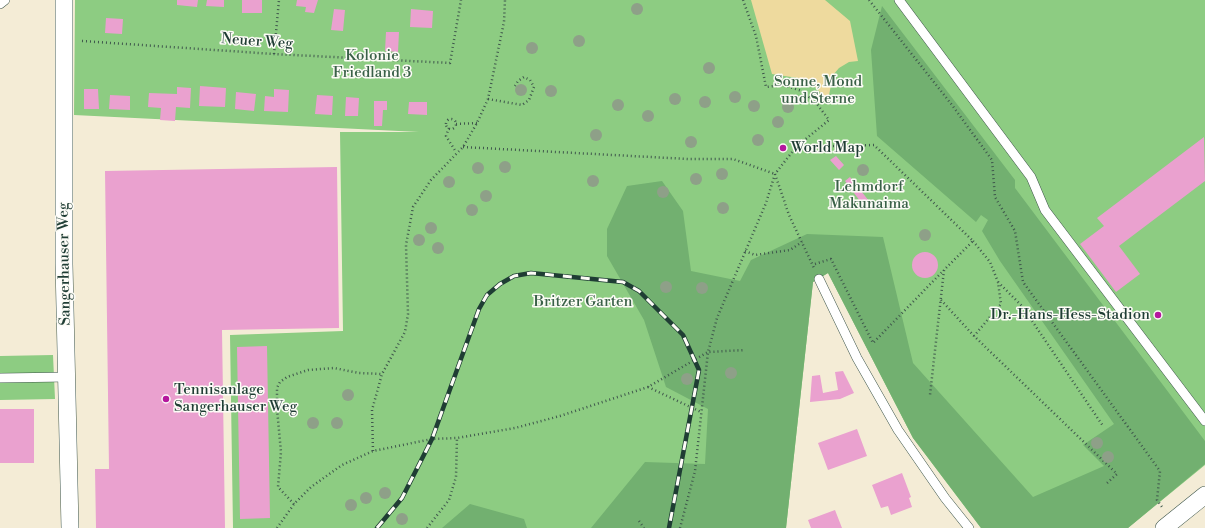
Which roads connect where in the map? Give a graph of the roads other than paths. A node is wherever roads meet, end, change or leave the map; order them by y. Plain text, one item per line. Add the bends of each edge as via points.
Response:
1 (4, 0) edge
2 (64, 0) edge
3 (899, 0) edge
4 (0, 4) edge
5 (819, 279) road end
6 (68, 377) junction
7 (0, 378) edge
8 (1205, 421) edge
9 (1205, 495) edge
10 (70, 528) edge
11 (969, 528) edge
12 (1164, 528) edge

1 - 4 lane
2 - 6 street, Sangerhauser Weg via 64,264
3 - 8 lane via 1031,177 1045,210
5 - 11 lane via 857,358 898,430
6 - 7 lane
6 - 10 street, Sangerhauser Weg
9 - 12 street

